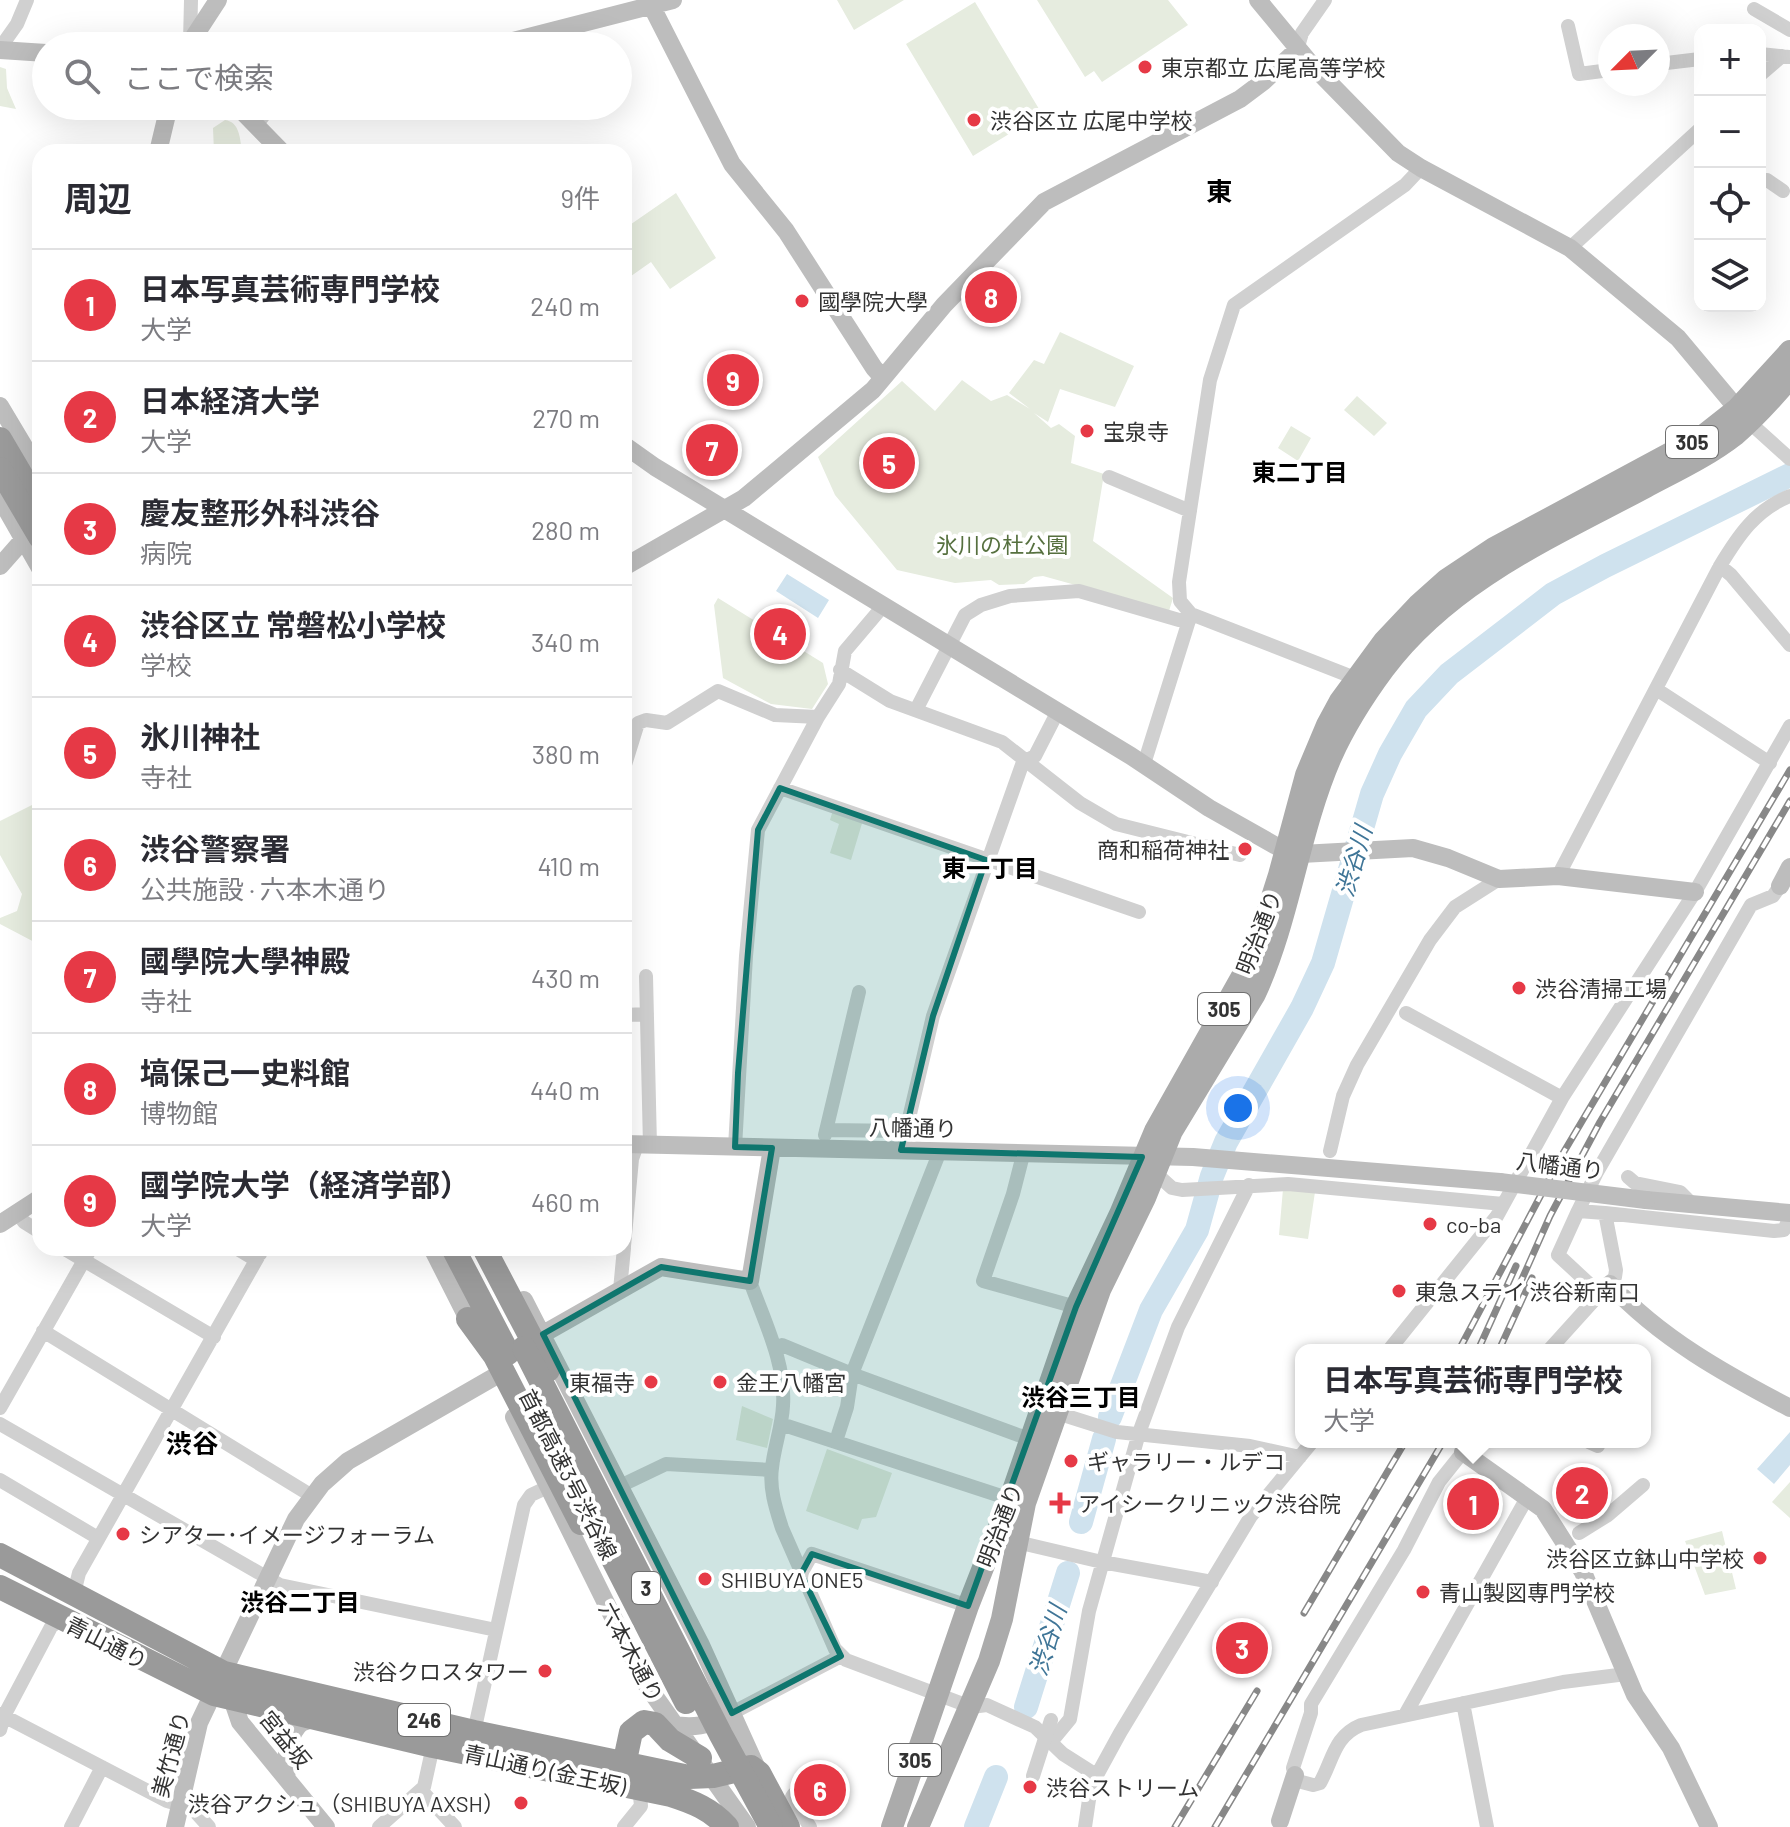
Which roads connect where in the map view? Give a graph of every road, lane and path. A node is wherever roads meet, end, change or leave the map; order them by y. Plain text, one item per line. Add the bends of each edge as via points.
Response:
1 (27, 0) edge
2 (191, 0) edge
3 (218, 0) edge
4 (673, 0) edge
5 (1258, 0) edge
6 (1325, 0) edge
7 (650, 3) edge
8 (1754, 9) dead end
9 (1568, 26) dead end
10 (1790, 30) edge
11 (190, 32) edge
12 (197, 32) edge
13 (544, 32) edge
14 (0, 49) edge
15 (1297, 50) junction
16 (32, 51) edge
17 (1766, 55) edge
18 (1786, 57) edge
19 (1694, 60) edge
20 (1670, 63) edge
21 (1766, 71) edge
22 (1598, 72) edge
23 (166, 120) edge
24 (253, 120) edge
25 (260, 120) edge
26 (257, 124) junction
27 (1694, 134) edge
28 (160, 144) edge
29 (275, 144) edge
30 (1421, 168) junction
31 (1767, 180) dead end
32 (1788, 191) edge
33 (1570, 248) junction
34 (1790, 351) edge
35 (883, 378) junction
36 (1790, 378) edge
37 (0, 406) edge
38 (1743, 416) junction
39 (0, 439) edge
40 (0, 450) edge
41 (632, 450) edge
42 (1790, 459) edge
43 (32, 460) edge
44 (0, 469) edge
45 (1109, 477) dead end
46 (1790, 496) edge
47 (0, 498) edge
48 (726, 509) junction
49 (1190, 511) junction
50 (32, 513) edge
51 (32, 515) edge
52 (32, 517) edge
53 (32, 521) edge
54 (32, 531) edge
55 (632, 562) edge
56 (0, 566) edge
57 (1720, 566) junction
58 (884, 605) junction
59 (1190, 616) junction
60 (950, 645) junction
61 (1790, 645) edge
62 (840, 670) junction
63 (1355, 678) junction
64 (1656, 689) junction
65 (916, 710) junction
66 (1057, 713) junction
67 (818, 717) junction
68 (1790, 726) edge
69 (632, 742) edge
70 (1027, 760) junction
71 (1770, 763) junction
72 (1144, 764) junction
73 (780, 788) junction
74 (1293, 853) junction
75 (1240, 855) dead end
76 (986, 860) junction
77 (1790, 867) edge
78 (1558, 876) junction
79 (1499, 879) junction
80 (1780, 886) joint
81 (1695, 892) junction
82 (1139, 912) dead end
83 (646, 976) dead end
84 (859, 992) dead end
85 (1406, 1013) dead end
86 (647, 1014) junction
87 (632, 1015) edge
88 (1562, 1098) junction
89 (826, 1130) junction
90 (637, 1145) edge
91 (735, 1147) junction
92 (772, 1148) junction
93 (822, 1149) junction
94 (940, 1151) junction
95 (1330, 1151) dead end
96 (1023, 1155) junction
97 (1153, 1162) junction
98 (1628, 1177) dead end
99 (1249, 1185) junction
100 (32, 1203) edge
101 (1503, 1204) junction
102 (1693, 1205) junction
103 (1578, 1211) junction
104 (17, 1212) junction
105 (1605, 1213) junction
106 (1790, 1215) edge
107 (0, 1224) edge
108 (32, 1227) edge
109 (86, 1256) edge
110 (89, 1256) edge
111 (259, 1256) edge
112 (436, 1256) edge
113 (458, 1256) edge
114 (474, 1256) edge
115 (486, 1256) edge
116 (498, 1256) edge
117 (623, 1256) edge
118 (750, 1281) junction
119 (1604, 1288) junction
120 (620, 1290) junction
121 (1076, 1307) junction
122 (468, 1319) joint
123 (43, 1331) junction
124 (214, 1337) junction
125 (1394, 1344) edge
126 (1554, 1344) edge
127 (516, 1352) junction
128 (776, 1352) junction
129 (852, 1374) junction
130 (0, 1408) edge
131 (1790, 1408) edge
132 (172, 1409) junction
133 (1057, 1413) junction
134 (0, 1424) edge
135 (781, 1424) junction
136 (1033, 1432) junction
137 (1139, 1433) junction
138 (836, 1441) junction
139 (1307, 1448) edge
140 (1466, 1448) edge
141 (1468, 1448) edge
142 (1300, 1457) junction
143 (771, 1470) junction
144 (0, 1480) edge
145 (1643, 1485) dead end
146 (620, 1486) junction
147 (548, 1487) junction
148 (124, 1493) junction
149 (312, 1496) junction
150 (1528, 1496) junction
151 (1010, 1499) junction
152 (1579, 1533) dead end
153 (98, 1538) junction
154 (1017, 1542) junction
155 (0, 1555) edge
156 (1102, 1562) junction
157 (801, 1574) junction
158 (268, 1577) junction
159 (1212, 1582) junction
160 (0, 1587) edge
161 (78, 1595) junction
162 (968, 1606) junction
163 (66, 1621) junction
164 (496, 1630) junction
165 (841, 1656) junction
166 (1626, 1674) junction
167 (223, 1689) junction
168 (938, 1694) junction
169 (1463, 1703) junction
170 (971, 1707) junction
171 (1405, 1715) junction
172 (317, 1719) junction
173 (1, 1720) edge
174 (1051, 1720) dead end
175 (726, 1724) junction
176 (673, 1725) junction
177 (474, 1732) junction
178 (1051, 1742) junction
179 (433, 1746) junction
180 (102, 1767) junction
181 (706, 1767) junction
182 (759, 1773) junction
183 (1096, 1775) junction
184 (628, 1776) junction
185 (1033, 1776) dead end
186 (1294, 1778) junction
187 (287, 1779) junction
188 (421, 1790) junction
189 (793, 1796) dead end
190 (180, 1805) junction
191 (1280, 1821) dead end
192 (386, 1825) edge
193 (71, 1827) edge
194 (175, 1827) edge
195 (209, 1827) edge
196 (326, 1827) edge
197 (455, 1827) edge
198 (624, 1827) edge
199 (727, 1827) edge
200 (747, 1827) edge
201 (754, 1827) edge
202 (771, 1827) edge
203 (788, 1827) edge
204 (810, 1827) edge
205 (892, 1827) edge
206 (918, 1827) edge
207 (1085, 1827) edge
208 (1487, 1827) edge
209 (1709, 1827) edge

1 - 14 street
2 - 11 street
3 - 12 street
4 - 7 street
5 - 15 street
6 - 15 street
7 - 13 street
7 - 35 street via 732,164 786,231
8 - 10 street
9 - 22 street via 1579,74
14 - 16 street
15 - 30 street via 1398,153
15 - 35 street via 1240,99 1044,202 944,305
17 - 18 street
18 - 21 street
19 - 20 street
23 - 28 street
24 - 26 street
25 - 26 street
26 - 29 street
27 - 33 street
30 - 33 street
30 - 49 street via 1405,185 1234,305 1210,380
31 - 32 street
33 - 38 street via 1678,338
34 - 38 main road, 明治通り / 305
35 - 48 street
36 - 38 main road, 明治通り / 305
37 - 43 street
38 - 42 street
38 - 63 main road, 明治通り / 305 via 1722,422 1461,569 1400,622
38 - 74 main road, 明治通り / 305 via 1734,436 1486,575 1423,625 1386,666 1343,733
39 - 50 highway
40 - 51 street
41 - 48 street
44 - 52 highway, bridge
45 - 49 street
46 - 57 street via 1772,503 1742,530
47 - 53 street
48 - 55 street
48 - 58 street
49 - 59 street via 1179,582 1180,601
54 - 56 street
57 - 61 street
57 - 64 street
58 - 60 street
58 - 62 street via 845,651
59 - 60 street via 1179,620 1079,591 1010,596 968,612
59 - 63 street
59 - 72 street
60 - 65 street
60 - 66 street
62 - 65 street via 890,701
62 - 67 street via 839,684
63 - 74 main road, 明治通り / 305 via 1316,750 1292,823
64 - 71 street
64 - 78 street
65 - 70 street via 1002,742
66 - 70 street via 1035,756
66 - 72 street
67 - 69 street via 775,715 718,691 667,723 638,723
67 - 73 street
68 - 71 street
70 - 75 street via 1116,824
70 - 76 street
71 - 81 street
72 - 74 street via 1209,808
73 - 76 street
73 - 91 street via 758,830
74 - 79 street via 1420,849
74 - 97 main road, 明治通り / 305 via 1255,994
76 - 82 street
76 - 89 street via 933,1016 906,1131
77 - 80 street
78 - 79 street
78 - 81 street
79 - 95 street via 1455,907 1430,940 1357,1065 1343,1096
80 - 103 street via 1773,896 1751,905
81 - 88 street
83 - 86 street
84 - 89 street
85 - 88 street
86 - 87 street
86 - 90 street
88 - 101 street
89 - 93 street
90 - 91 street, 八幡通り
91 - 92 street, 八幡通り
92 - 93 street, 八幡通り
92 - 118 street
93 - 94 street, 八幡通り
94 - 96 street, 八幡通り
94 - 129 street
96 - 97 street, 八幡通り
96 - 121 street via 983,1281
97 - 99 street via 1172,1188
97 - 102 street, 八幡通り, bridge via 1229,1159
97 - 121 main road, 明治通り / 305 via 1124,1204
97 - 133 main road, 明治通り / 305
98 - 102 street via 1680,1192
99 - 101 street
99 - 137 street via 1178,1327
100 - 104 street
101 - 125 street via 1482,1239
102 - 106 street, 八幡通り
103 - 105 street
103 - 119 street via 1558,1255
104 - 107 street
104 - 108 street
105 - 106 street via 1774,1231 1784,1230
105 - 119 street via 1616,1270
109 - 123 street
110 - 124 street
111 - 124 street
112 - 122 street
113 - 127 highway, 首都高速3号渋谷線 / 3
114 - 127 highway, 首都高速3号渋谷線 / 3
115 - 127 highway
116 - 127 street, 六本木通り
117 - 120 street
118 - 120 street, 美竹通り via 661,1267
118 - 128 street
119 - 126 street
119 - 131 street via 1714,1368
120 - 127 street, 美竹通り
121 - 136 main road, 明治通り / 305
122 - 127 highway
123 - 130 street
123 - 132 street
124 - 132 street
127 - 146 street, 六本木通り
127 - 147 street, 六本木通り
127 - 149 street, 美竹通り via 364,1450 333,1472
127 - 175 highway, 首都高速3号渋谷線 / 3, bridge
127 - 201 highway, 首都高速3号渋谷線 / 3, bridge via 666,1664
128 - 129 street via 782,1345
128 - 135 street
129 - 136 street via 1018,1435
129 - 138 street
132 - 148 street
132 - 149 street
133 - 137 street
133 - 154 main road, 明治通り / 305
134 - 148 street
135 - 138 street
135 - 143 street
136 - 151 main road, 明治通り / 305
137 - 142 street
137 - 156 street
138 - 151 street
139 - 142 street
140 - 186 street via 1439,1482 1311,1704
141 - 150 street via 1492,1475
142 - 159 street via 1251,1516
143 - 146 street via 666,1464
143 - 157 street via 776,1508
144 - 153 street
145 - 152 street
146 - 175 street, 六本木通り via 700,1643
147 - 164 street via 524,1505
147 - 176 street, 六本木通り via 639,1672
148 - 153 street
148 - 158 street
149 - 158 street, 美竹通り
150 - 166 street via 1543,1509 1577,1561
150 - 171 street
151 - 162 main road, 明治通り / 305
153 - 161 street via 79,1573
154 - 156 street
154 - 170 main road, 明治通り / 305 via 1002,1619
155 - 161 highway, 青山通り / 246
156 - 159 street
156 - 178 street via 1070,1719
157 - 162 street via 812,1554
157 - 165 street
158 - 164 street via 280,1585
158 - 167 street, 美竹通り
159 - 183 street
160 - 163 highway, 青山通り / 246
161 - 167 highway, 青山通り / 246
162 - 168 main road, 明治通り / 305
163 - 167 highway, 青山通り / 246
163 - 173 street via 51,1627
164 - 177 street
165 - 168 street
165 - 175 street
166 - 169 street
166 - 209 street via 1678,1761
167 - 172 highway, 青山通り(金王坂) / 246
167 - 177 highway, 青山通り(金王坂) / 246
167 - 187 street, 宮益坂 via 240,1722
167 - 190 street, 美竹通り via 199,1723
168 - 170 street
168 - 205 main road, 明治通り / 305
169 - 171 street
169 - 208 street
170 - 178 street via 987,1705 1011,1715
170 - 206 main road, 明治通り / 305
171 - 186 street via 1349,1730 1320,1783
172 - 179 highway, 青山通り(金王坂) / 246
172 - 187 street via 298,1726 285,1764
173 - 180 street
174 - 185 street, bridge
175 - 176 street
175 - 182 street, 六本木通り
175 - 202 highway, 首都高速3号渋谷線 / 3, bridge
176 - 181 street, 六本木通り
177 - 184 highway, 青山通り(金王坂) / 246
178 - 183 street
179 - 184 highway, 青山通り(金王坂) / 246
179 - 188 street
180 - 190 street
180 - 193 street
181 - 182 highway, 246 via 751,1767
181 - 184 highway, 青山通り(金王坂) / 246 via 689,1777
181 - 184 highway via 655,1724 644,1722 631,1732
181 - 200 street, 六本木通り
182 - 203 highway, 六本木通り
183 - 207 street
184 - 198 street via 641,1806
184 - 199 highway, 青山通り(金王坂) / 246 via 700,1805
186 - 191 street
187 - 196 street, 宮益坂
188 - 192 street
188 - 197 street
189 - 204 street
190 - 194 street, 美竹通り
190 - 195 street via 192,1808

